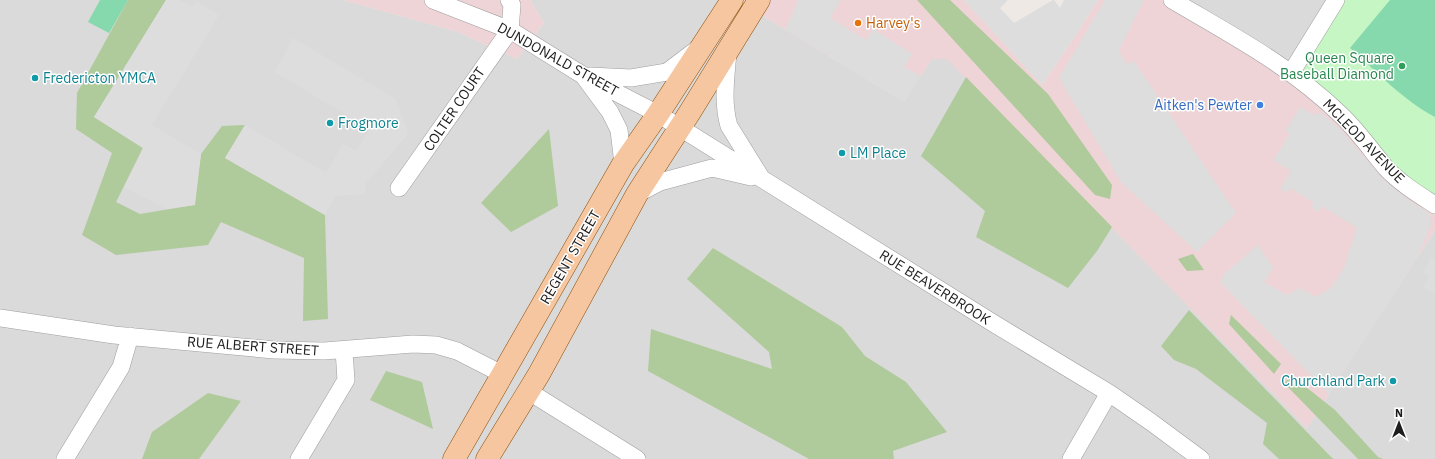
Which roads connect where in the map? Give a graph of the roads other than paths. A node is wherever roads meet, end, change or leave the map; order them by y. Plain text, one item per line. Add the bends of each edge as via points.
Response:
1 (509, 0) edge
2 (732, 0) edge
3 (759, 0) edge
4 (1172, 0) edge
5 (1336, 0) edge
6 (441, 1) edge
7 (510, 30) junction
8 (704, 44) junction
9 (728, 51) junction
10 (1291, 73) junction
11 (584, 76) junction
12 (658, 114) junction
13 (680, 128) junction
14 (623, 164) junction
15 (761, 178) junction
16 (400, 188) dead end
17 (637, 194) junction
18 (1435, 205) edge
19 (0, 318) edge
20 (130, 336) junction
21 (344, 350) junction
22 (502, 374) junction
23 (528, 391) junction
24 (1110, 394) junction
25 (65, 459) edge
26 (299, 459) edge
27 (454, 459) edge
28 (487, 459) edge
29 (637, 459) edge
30 (1071, 459) edge
31 (1201, 459) edge

1 - 7 street via 512,5
2 - 8 main road, REGENT STREET
3 - 9 main road, REGENT STREET
4 - 10 street, MCLEOD AVENUE
5 - 10 street
6 - 7 street, DUNDONALD STREET
7 - 11 street, DUNDONALD STREET
7 - 16 street, COLTER COURT
8 - 11 street via 667,72 631,78
8 - 12 main road, REGENT STREET
9 - 13 main road, REGENT STREET
9 - 15 street via 726,117
10 - 18 street, MCLEOD AVENUE via 1341,115 1387,169
11 - 12 street, DUNDONALD STREET
11 - 14 street via 610,112 619,130
12 - 13 street, DUNDONALD STREET
12 - 14 main road, REGENT STREET
13 - 15 street, RUE BEAVERBROOK
13 - 17 main road, REGENT STREET
14 - 22 main road, REGENT STREET
15 - 17 street via 712,168 660,182
15 - 24 street, RUE BEAVERBROOK
17 - 23 main road, REGENT STREET
19 - 20 street, RUE ALBERT STREET
20 - 21 street, RUE ALBERT STREET via 274,350
20 - 25 street via 121,367
21 - 22 street, RUE ALBERT STREET via 413,344 436,345 457,351
21 - 26 street via 346,380
22 - 27 main road, REGENT STREET
23 - 28 main road, REGENT STREET
23 - 29 street
24 - 30 street
24 - 31 street, RUE BEAVERBROOK

